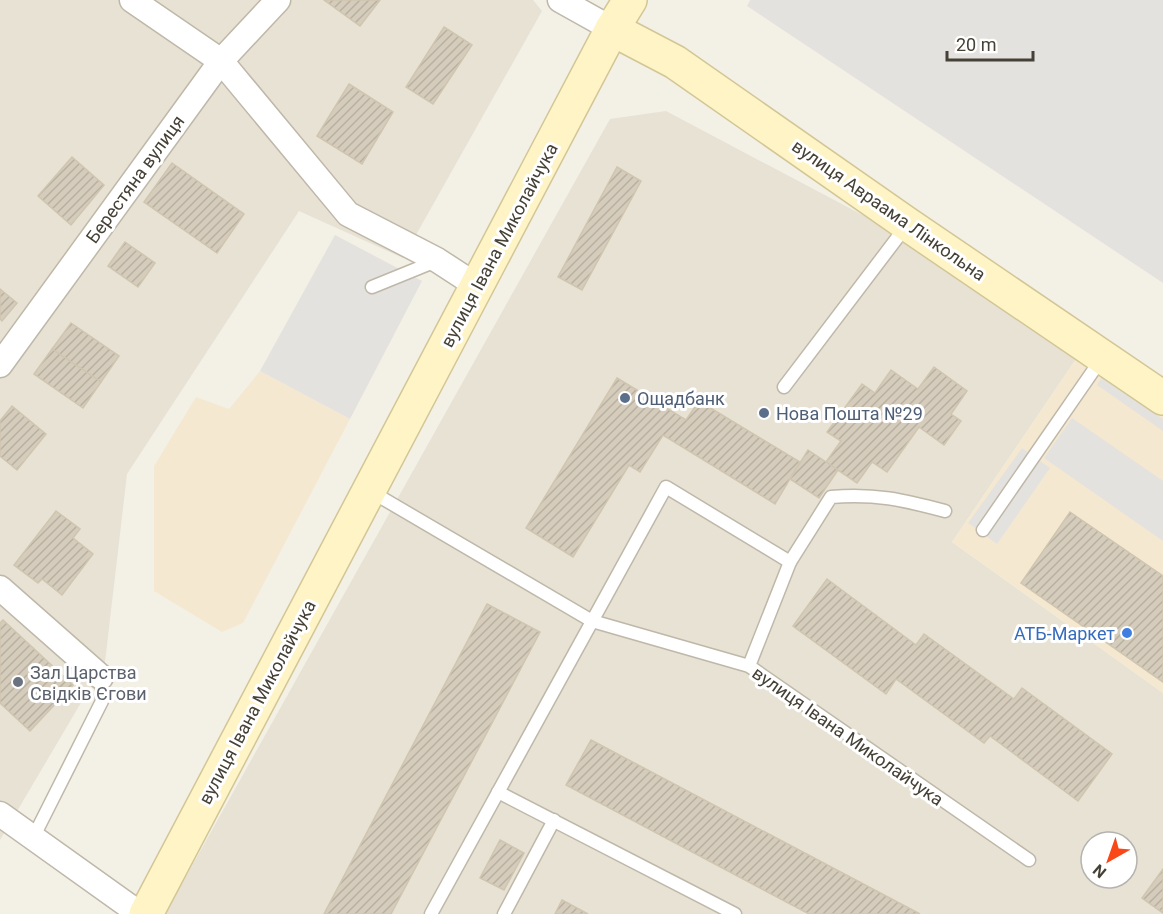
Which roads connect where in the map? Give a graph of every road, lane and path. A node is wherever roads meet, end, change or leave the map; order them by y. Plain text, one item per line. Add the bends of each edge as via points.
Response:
1 (132, 0) edge
2 (278, 0) edge
3 (560, 0) edge
4 (630, 0) edge
5 (612, 29) junction
6 (221, 61) junction
7 (907, 224) junction
8 (437, 261) junction
9 (477, 286) junction
10 (372, 287) dead end
11 (1102, 357) junction
12 (0, 365) edge
13 (784, 387) dead end
14 (1163, 398) edge
15 (369, 490) junction
16 (945, 511) dead end
17 (983, 530) dead end
18 (790, 562) junction
19 (0, 588) edge
20 (592, 621) junction
21 (749, 666) junction
22 (101, 677) joint
23 (498, 792) junction
24 (0, 814) edge
25 (554, 820) junction
26 (33, 838) junction
27 (1029, 860) dead end
28 (140, 914) edge
29 (146, 914) edge
30 (431, 914) edge
31 (504, 914) edge
32 (735, 914) edge

1 - 6 street
2 - 6 street, Берестяна вулиця
3 - 5 street
4 - 5 main road, вулиця Івана Миколайчука
5 - 7 main road, вулиця Авраама Лінкольна via 675,62
5 - 9 main road, вулиця Івана Миколайчука
6 - 8 street via 348,214
6 - 12 street, Берестяна вулиця
7 - 11 main road, вулиця Авраама Лінкольна
7 - 13 lane
8 - 9 street
8 - 10 lane
9 - 15 main road, вулиця Івана Миколайчука
11 - 14 main road, вулиця Авраама Лінкольна
11 - 17 lane
15 - 20 lane, вулиця Івана Миколайчука
15 - 29 main road, вулиця Івана Миколайчука
16 - 18 lane via 897,498 855,494 831,497
18 - 20 lane via 666,487
18 - 21 lane
19 - 22 street
20 - 21 lane, вулиця Івана Миколайчука
20 - 23 lane
21 - 27 lane, вулиця Івана Миколайчука
22 - 26 lane via 102,701
23 - 25 lane
23 - 30 lane
24 - 26 street
25 - 31 lane
25 - 32 lane
26 - 28 street

